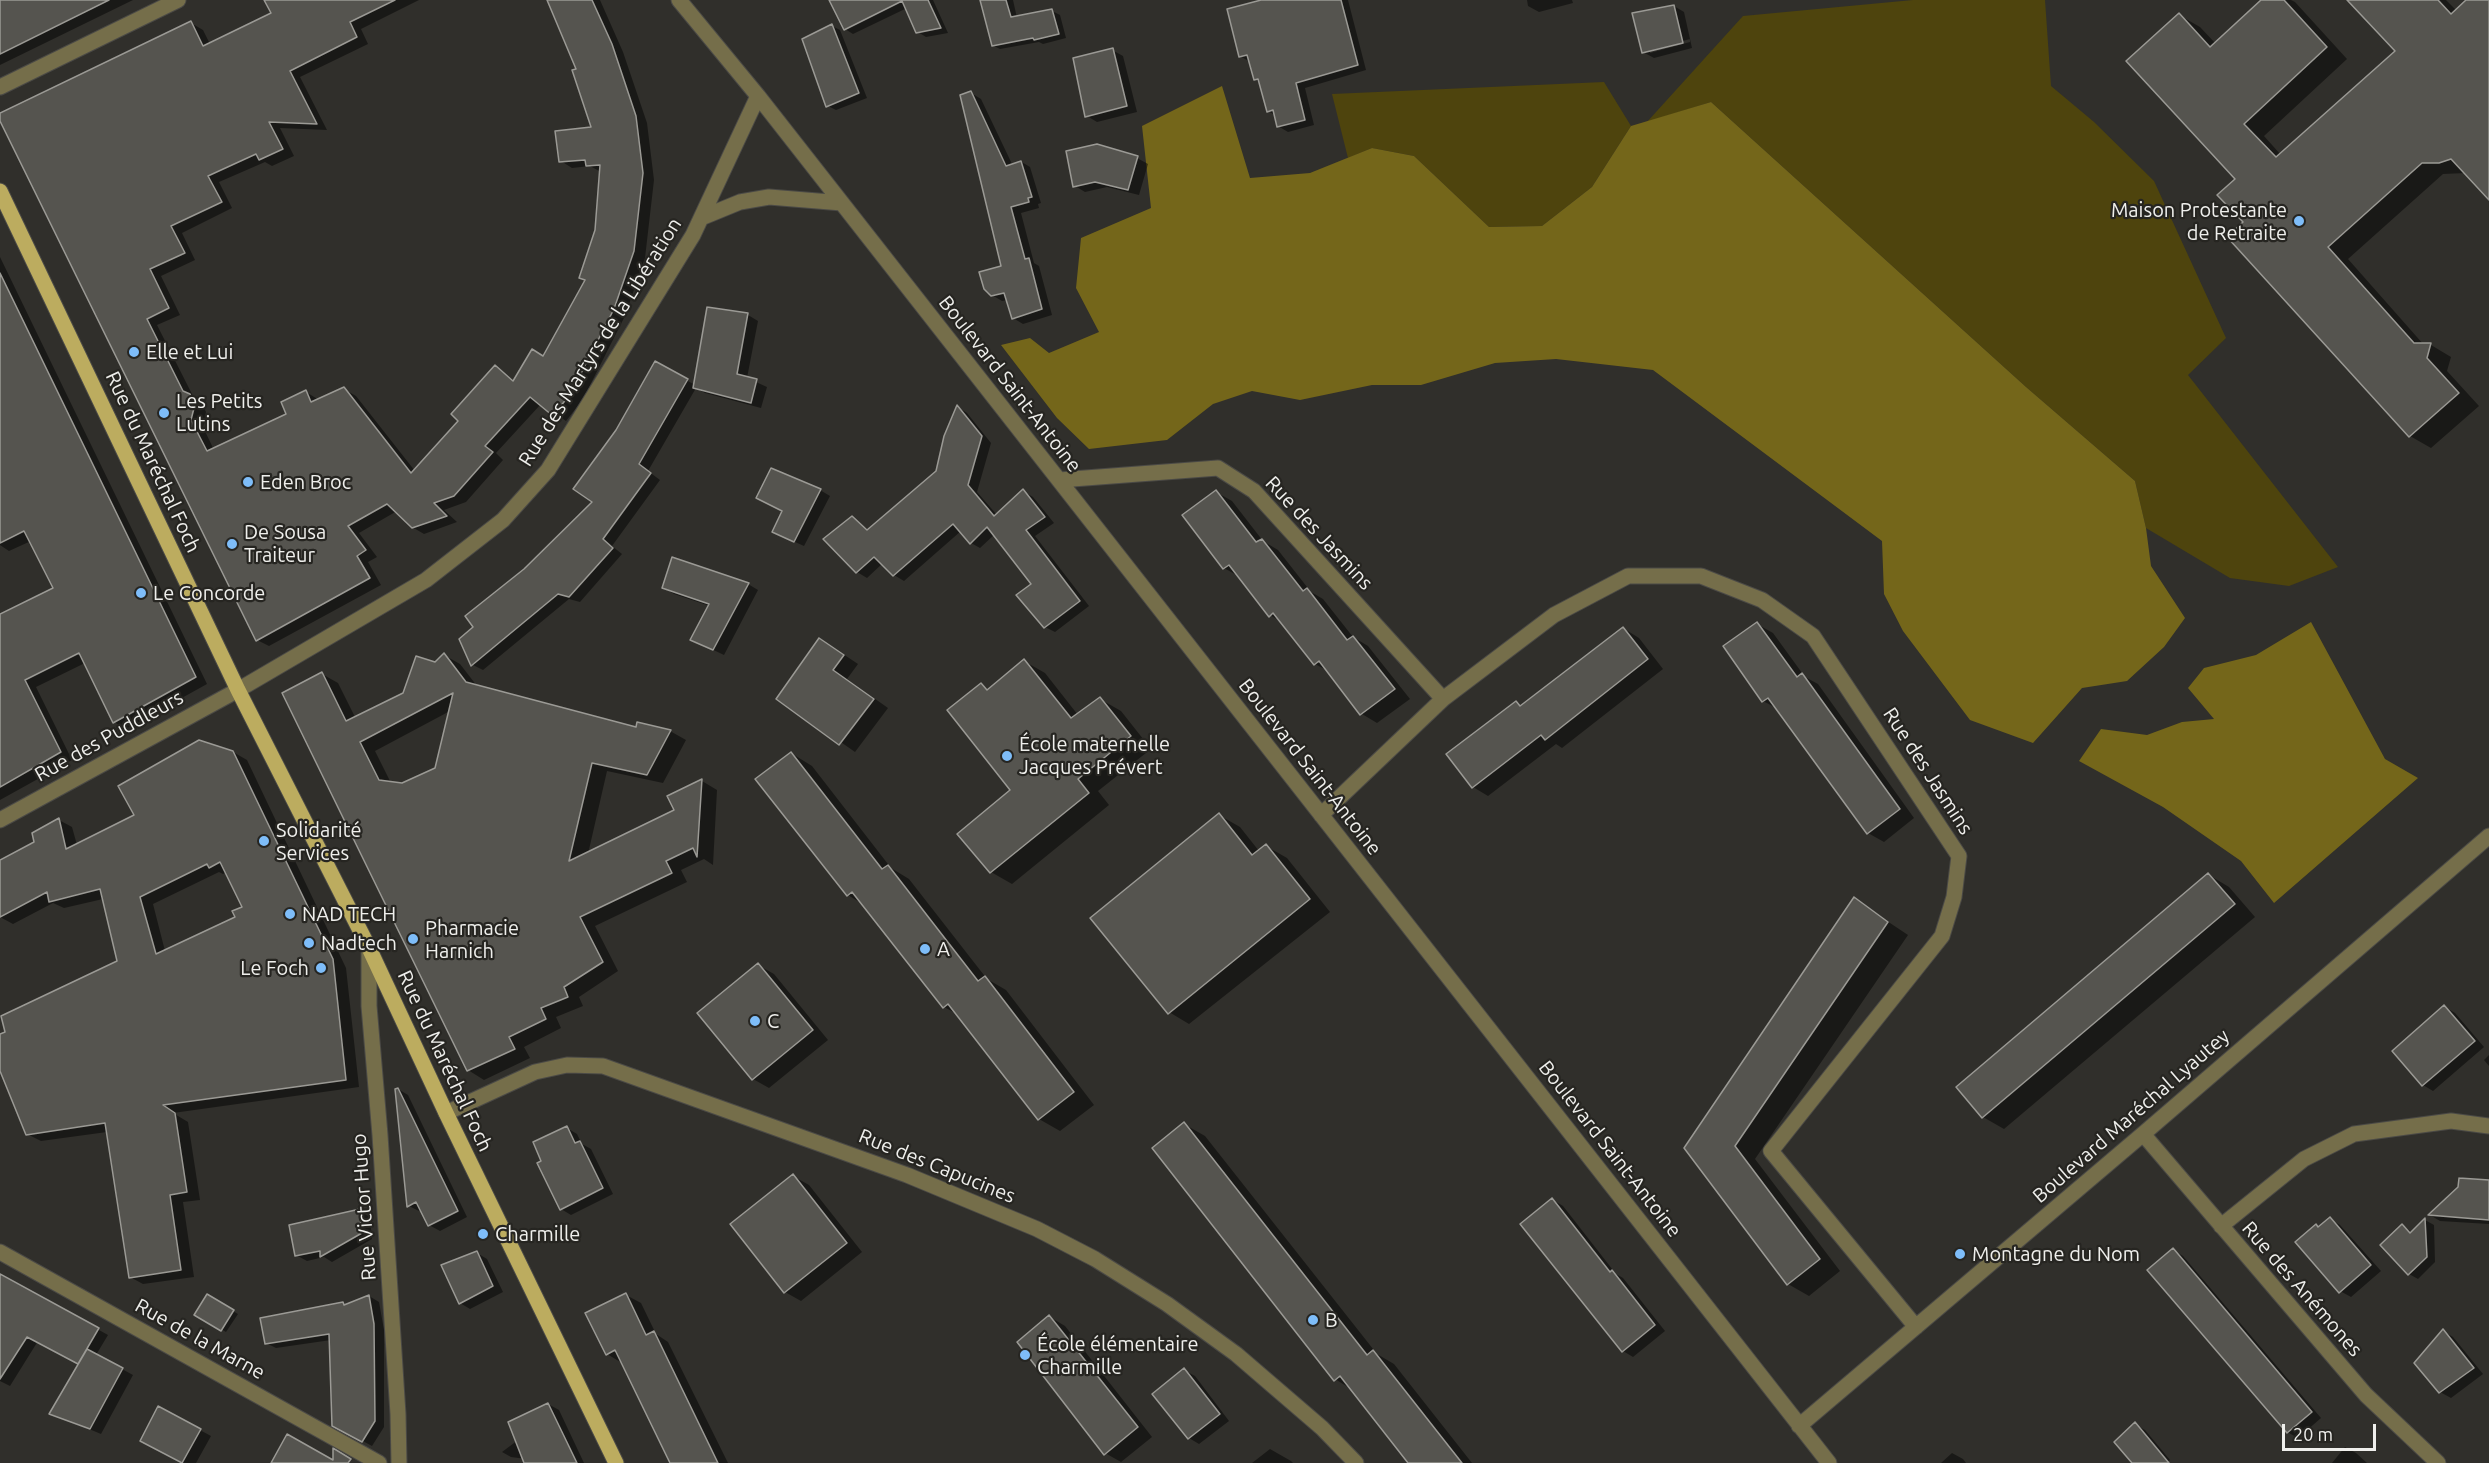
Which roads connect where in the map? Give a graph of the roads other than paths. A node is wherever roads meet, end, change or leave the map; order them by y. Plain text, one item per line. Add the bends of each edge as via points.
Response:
1 (178, 0) edge
2 (679, 0) edge
3 (0, 87) edge
4 (758, 96) junction
5 (0, 191) edge
6 (842, 203) junction
7 (701, 218) junction
8 (1059, 480) junction
9 (238, 690) junction
10 (1443, 699) junction
11 (1321, 815) junction
12 (0, 820) edge
13 (2489, 836) edge
14 (369, 948) junction
15 (446, 1113) junction
16 (2489, 1126) edge
17 (2143, 1134) junction
18 (2221, 1226) junction
19 (0, 1252) edge
20 (1916, 1327) junction
21 (1799, 1426) junction
22 (379, 1463) edge
23 (399, 1463) edge
24 (616, 1463) edge
25 (1356, 1463) edge
26 (1829, 1463) edge
27 (2438, 1463) edge

1 - 3 street
2 - 4 street
4 - 6 street, Boulevard Saint-Antoine
4 - 7 street, Rue des Martyrs de la Libération
5 - 9 main road, Rue du Maréchal Foch
6 - 7 street, Rue des Martyrs de la Libération via 769,197 740,202
6 - 8 street, Boulevard Saint-Antoine
7 - 9 street, Rue des Martyrs de la Libération via 548,470 503,520 426,580
8 - 10 street, Rue des Jasmins via 1218,468 1254,491
8 - 11 street, Boulevard Saint-Antoine
9 - 12 street, Rue des Puddleurs
9 - 14 main road, Rue du Maréchal Foch
10 - 11 street, Rue des Jasmins
10 - 20 street, Rue des Jasmins via 1554,615 1628,576 1701,576 1762,600 1813,636 1959,856 1954,897 1942,936 1771,1151
11 - 21 street, Boulevard Saint-Antoine
13 - 17 street, Boulevard Maréchal Lyautey
14 - 15 main road, Rue du Maréchal Foch
14 - 23 street, Rue Victor Hugo via 369,1006
15 - 24 main road, Rue du Maréchal Foch
15 - 25 street, Rue des Capucines via 535,1072 567,1065 603,1066 907,1175 1037,1229 1167,1304 1236,1354 1322,1428
16 - 18 street via 2451,1121 2354,1134 2304,1159
17 - 18 street, Rue des Anémones
17 - 20 street, Boulevard Maréchal Lyautey
18 - 27 street, Rue des Anémones via 2366,1395
19 - 22 street, Rue de la Marne
20 - 21 street, Boulevard Maréchal Lyautey
21 - 26 street, Boulevard Saint-Antoine

